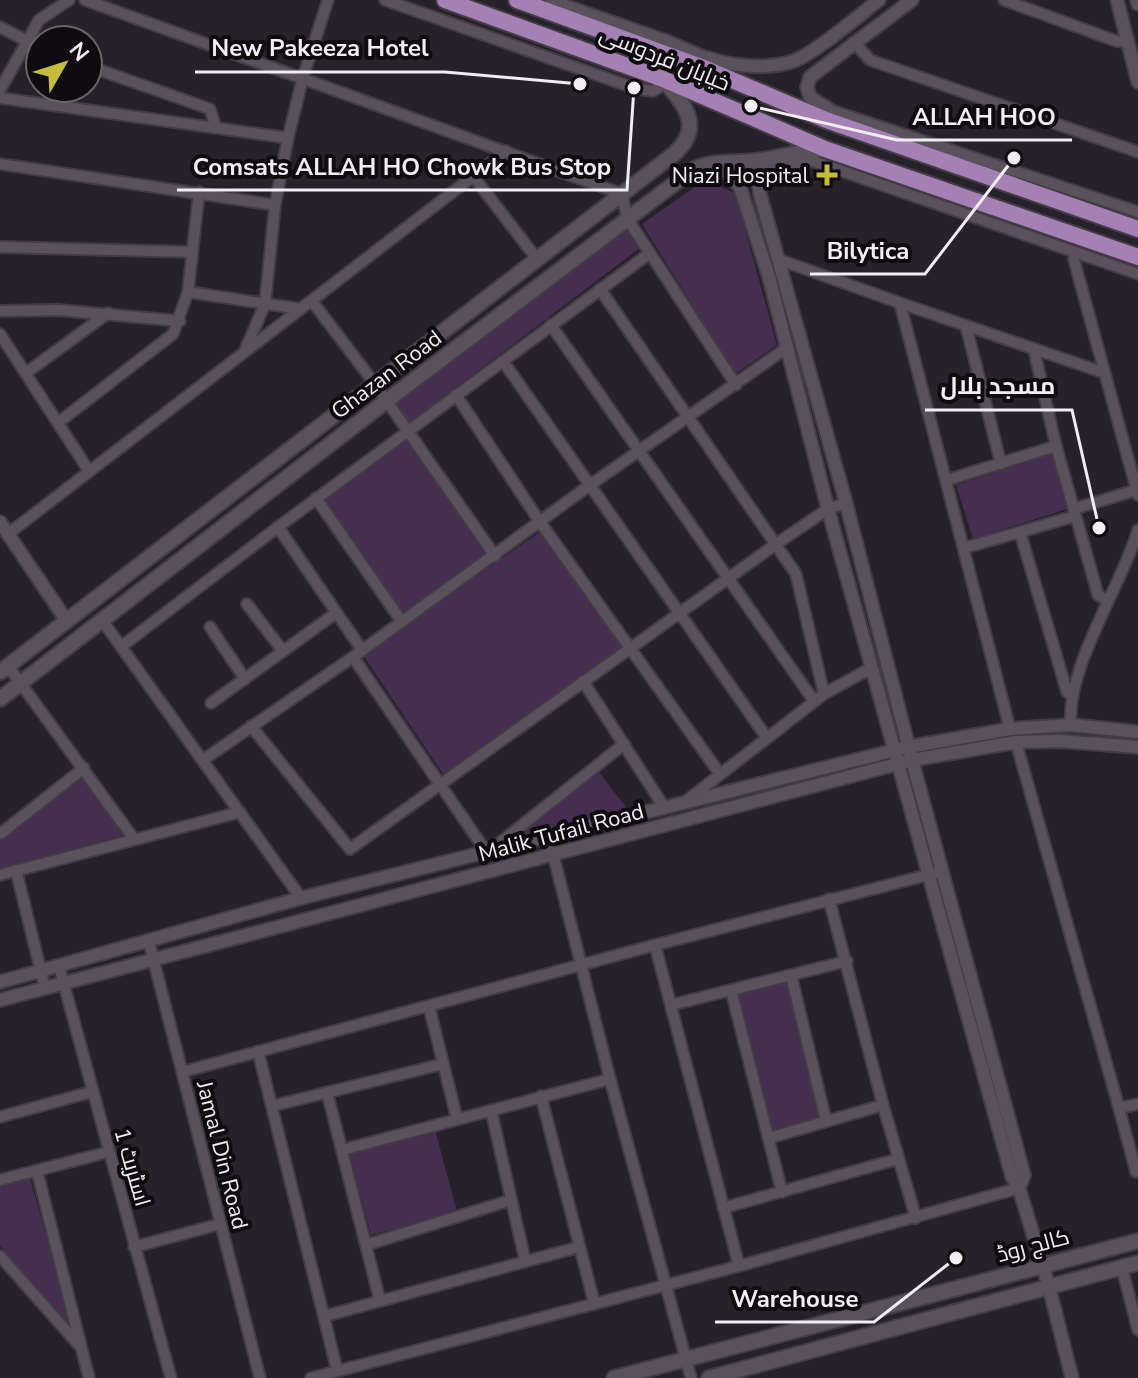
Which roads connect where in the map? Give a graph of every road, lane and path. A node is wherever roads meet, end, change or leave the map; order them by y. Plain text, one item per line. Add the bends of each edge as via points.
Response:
1 (85, 0) edge
2 (328, 0) edge
3 (385, 0) edge
4 (445, 0) edge
5 (456, 0) edge
6 (517, 0) edge
7 (551, 0) edge
8 (879, 0) edge
9 (912, 0) edge
10 (1004, 0) edge
11 (1117, 0) edge
12 (66, 1) edge
13 (484, 13) junction
14 (37, 24) edge
15 (0, 27) edge
16 (24, 39) edge
17 (854, 42) junction
18 (1128, 42) junction
19 (24, 46) edge
20 (706, 63) junction
21 (104, 72) edge
22 (303, 77) junction
23 (663, 79) junction
24 (1138, 82) edge
25 (0, 90) edge
26 (0, 98) edge
27 (60, 106) joint
28 (828, 115) junction
29 (216, 128) junction
30 (288, 138) junction
31 (825, 149) junction
32 (506, 151) junction
33 (1138, 152) edge
34 (717, 162) junction
35 (0, 164) edge
36 (767, 165) junction
37 (473, 176) junction
38 (199, 192) junction
39 (622, 194) junction
40 (275, 205) junction
41 (1138, 212) edge
42 (627, 218) junction
43 (1110, 220) junction
44 (1138, 229) edge
45 (1077, 245) junction
46 (0, 247) edge
47 (191, 252) junction
48 (650, 253) junction
49 (1138, 257) edge
50 (537, 259) junction
51 (780, 260) junction
52 (1138, 274) edge
53 (600, 289) junction
54 (188, 292) junction
55 (312, 301) junction
56 (900, 303) junction
57 (265, 304) junction
58 (301, 309) junction
59 (0, 311) edge
60 (108, 313) junction
61 (180, 321) junction
62 (551, 325) junction
63 (966, 326) junction
64 (0, 334) edge
65 (788, 347) junction
66 (1034, 350) junction
67 (245, 351) junction
68 (503, 361) junction
69 (1103, 369) junction
70 (26, 373) junction
71 (375, 384) junction
72 (736, 385) junction
73 (456, 395) junction
74 (385, 402) junction
75 (689, 418) junction
76 (59, 422) junction
77 (407, 431) junction
78 (1056, 446) junction
79 (639, 450) junction
80 (1001, 464) junction
81 (89, 471) junction
82 (947, 480) junction
83 (590, 485) junction
84 (1137, 492) edge
85 (316, 498) junction
86 (846, 503) junction
87 (828, 509) junction
88 (1074, 512) junction
89 (0, 522) edge
90 (540, 522) junction
91 (278, 527) junction
92 (1138, 530) edge
93 (1020, 532) junction
94 (8, 534) junction
95 (776, 544) junction
96 (964, 548) junction
97 (495, 556) junction
98 (728, 578) junction
99 (1108, 601) junction
100 (247, 604) dead end
101 (679, 612) junction
102 (336, 613) junction
103 (66, 620) junction
104 (102, 620) junction
105 (402, 622) junction
106 (210, 627) dead end
107 (122, 646) junction
108 (631, 647) junction
109 (283, 651) junction
110 (357, 653) junction
111 (871, 668) junction
112 (4, 669) edge
113 (245, 679) junction
114 (583, 681) junction
115 (20, 684) junction
116 (824, 694) junction
117 (1072, 695) junction
118 (0, 699) edge
119 (814, 701) junction
120 (211, 703) dead end
121 (1071, 725) junction
122 (251, 726) junction
123 (1010, 729) junction
124 (1138, 732) edge
125 (767, 738) junction
126 (1016, 742) junction
127 (624, 744) junction
128 (1138, 747) edge
129 (910, 754) junction
130 (895, 757) junction
131 (203, 760) junction
132 (84, 768) junction
133 (720, 774) junction
134 (440, 784) junction
135 (686, 801) junction
136 (664, 807) junction
137 (240, 812) junction
138 (0, 834) edge
139 (549, 838) junction
140 (134, 839) junction
141 (487, 853) junction
142 (554, 855) junction
143 (16, 870) junction
144 (943, 871) junction
145 (927, 874) junction
146 (0, 875) edge
147 (301, 898) junction
148 (829, 899) junction
149 (149, 942) junction
150 (655, 945) junction
151 (153, 959) junction
152 (847, 961) junction
153 (582, 965) junction
154 (59, 966) junction
155 (42, 970) junction
156 (791, 975) junction
157 (0, 982) edge
158 (63, 983) junction
159 (45, 988) junction
160 (731, 990) junction
161 (0, 1000) edge
162 (671, 1005) junction
163 (429, 1006) junction
164 (258, 1051) junction
165 (443, 1064) junction
166 (182, 1072) junction
167 (610, 1079) junction
168 (91, 1092) junction
169 (327, 1092) junction
170 (541, 1096) junction
171 (1138, 1104) edge
172 (883, 1105) junction
173 (272, 1106) junction
174 (1119, 1108) junction
175 (491, 1110) junction
176 (0, 1117) edge
177 (457, 1119) junction
178 (826, 1121) junction
179 (769, 1138) junction
180 (342, 1150) junction
181 (108, 1152) junction
182 (898, 1159) junction
183 (37, 1171) junction
184 (1136, 1172) edge
185 (0, 1180) edge
186 (1019, 1188) junction
187 (782, 1192) junction
188 (511, 1200) junction
189 (723, 1208) junction
190 (916, 1218) junction
191 (220, 1224) junction
192 (1138, 1241) edge
193 (366, 1245) junction
194 (134, 1247) junction
195 (579, 1247) junction
196 (0, 1256) edge
197 (525, 1260) junction
198 (1138, 1263) edge
199 (1042, 1265) junction
200 (739, 1266) junction
201 (1122, 1268) junction
202 (665, 1284) junction
203 (1049, 1287) junction
204 (380, 1301) junction
205 (594, 1302) junction
206 (325, 1316) junction
207 (1138, 1330) edge
208 (80, 1346) junction
209 (686, 1359) junction
210 (337, 1370) junction
211 (89, 1378) edge
212 (171, 1378) edge
213 (260, 1378) edge
214 (311, 1378) edge
215 (614, 1378) edge
216 (691, 1378) edge
217 (713, 1378) edge
218 (1072, 1378) edge

1 - 22 street
2 - 22 street
3 - 23 street via 634,88 653,91
4 - 13 main road, خیابان فردوسی
5 - 13 main road
6 - 20 main road, خیابان فردوسی
7 - 20 street via 666,40
8 - 20 street via 800,58 783,63
9 - 17 street
10 - 18 street
11 - 18 street
12 - 14 street
13 - 23 main road, خیابان فردوسی
15 - 16 street
17 - 28 street via 807,83 810,97
17 - 33 street via 870,60
18 - 24 street
19 - 25 street
20 - 28 main road, خیابان فردوسی
21 - 29 street via 210,109
22 - 30 street
22 - 32 street
23 - 31 main road, خیابان فردوسی
23 - 39 main road, Ghazan Road via 688,115 688,138
26 - 27 street
27 - 29 street
28 - 41 street
28 - 43 main road, خیابان فردوسی
29 - 30 street
30 - 40 street
31 - 36 main road, Ghazan Road via 798,151
31 - 45 main road, خیابان فردوسی
32 - 37 street
32 - 39 street
34 - 36 main road, Ghazan Road
34 - 42 main road, Ghazan Road via 691,171
34 - 65 street via 744,196
35 - 38 street
36 - 45 street via 773,172 813,161
36 - 51 street via 760,194
37 - 50 street
37 - 55 street
38 - 40 street
38 - 47 street
39 - 42 street
39 - 50 main road, Ghazan Road
40 - 57 street
42 - 48 street
42 - 74 main road, Ghazan Road
43 - 44 main road, خیابان فردوسی
43 - 45 main road via 1124,234 1120,241 1088,234
45 - 49 main road, خیابان فردوسی
45 - 52 street
45 - 69 street via 1074,260
46 - 47 street
47 - 54 street
48 - 53 street
48 - 72 street
50 - 71 main road, Ghazan Road
51 - 56 street
51 - 86 street
53 - 62 street
53 - 75 street
54 - 57 street
54 - 61 street
55 - 58 street
55 - 71 street
56 - 63 street
56 - 82 street
57 - 58 street
57 - 67 street
58 - 67 street
59 - 60 street
60 - 61 street
60 - 70 street
61 - 76 street via 173,334
62 - 68 street
62 - 79 street
63 - 66 street
63 - 80 street
64 - 70 street
65 - 72 street
65 - 87 street
66 - 69 street
66 - 78 street
67 - 81 street
68 - 73 street
68 - 83 street
69 - 84 street
70 - 76 street
71 - 74 street
71 - 103 main road, Ghazan Road
72 - 75 street
73 - 77 street
73 - 90 street
74 - 77 street
74 - 104 main road, Ghazan Road
75 - 79 street
75 - 95 street
76 - 81 street
77 - 85 street
77 - 97 street
78 - 80 street
78 - 88 street
79 - 83 street
79 - 98 street
80 - 82 street
81 - 94 street
82 - 96 street
83 - 90 street
83 - 101 street
84 - 88 street
85 - 91 street
85 - 105 street
86 - 87 street
86 - 129 street
87 - 95 street
87 - 111 street
88 - 93 street
88 - 99 street via 1098,595
89 - 94 street
90 - 97 street
90 - 108 street
91 - 102 street
91 - 107 street
92 - 99 street
93 - 96 street
93 - 117 street
94 - 103 street
95 - 98 street
95 - 116 street via 796,574
96 - 123 street
97 - 105 street
98 - 101 street
98 - 119 street
99 - 117 street
100 - 109 street
101 - 108 street
101 - 125 street
102 - 109 street
102 - 110 street
103 - 112 main road, Ghazan Road
104 - 107 street
104 - 115 main road, Ghazan Road
105 - 110 street
106 - 113 street
107 - 131 street
108 - 114 street
108 - 133 street
109 - 113 street
110 - 122 street
110 - 134 street
111 - 116 street
111 - 130 street
112 - 115 street
113 - 120 street
114 - 127 street
114 - 134 street
115 - 118 main road, Ghazan Road
115 - 132 street
116 - 119 street
117 - 121 street
119 - 125 street
121 - 123 street, Malik Tufail Road
121 - 124 street, Malik Tufail Road
122 - 131 street
122 - 134 street via 350,849
123 - 129 street, Malik Tufail Road
125 - 133 street
126 - 128 street, Malik Tufail Road
126 - 129 street, Malik Tufail Road
126 - 174 street
127 - 136 street
127 - 141 street
129 - 130 street, Malik Tufail Road
129 - 144 street
130 - 135 street, Malik Tufail Road
130 - 142 street, Malik Tufail Road
130 - 145 street
131 - 137 street
132 - 138 street
132 - 140 street
133 - 135 street
134 - 141 street
135 - 136 street, Malik Tufail Road
136 - 139 street, Malik Tufail Road
137 - 140 street
137 - 147 street
139 - 141 street, Malik Tufail Road
139 - 142 street
140 - 143 street
141 - 147 street, Malik Tufail Road
142 - 151 street, Malik Tufail Road
142 - 153 street
143 - 146 street
143 - 155 street
144 - 145 street
144 - 186 street via 1024,1175
145 - 148 street
145 - 186 street
147 - 149 street, Malik Tufail Road
148 - 150 street
148 - 152 street
149 - 151 street, Jamal Din Road
149 - 154 street, Malik Tufail Road
150 - 153 street
150 - 162 street
151 - 158 street, Malik Tufail Road
151 - 166 street, Jamal Din Road
152 - 156 street
152 - 172 street
153 - 163 street
153 - 167 street
154 - 155 street, Malik Tufail Road
154 - 158 street, اسٹریٹ 1
155 - 157 street, Malik Tufail Road
155 - 159 street
156 - 160 street
156 - 178 street
158 - 159 street, Malik Tufail Road
158 - 168 street, اسٹریٹ 1
159 - 161 street, Malik Tufail Road
160 - 162 street
160 - 179 street
162 - 189 street
163 - 164 street
163 - 165 street
164 - 166 street
164 - 173 street
165 - 169 street
165 - 177 street
166 - 191 street, Jamal Din Road
167 - 170 street
167 - 202 street
168 - 176 street
168 - 181 street, اسٹریٹ 1
169 - 173 street
169 - 180 street
170 - 175 street
170 - 195 street
171 - 174 street
172 - 178 street
172 - 182 street
173 - 206 street
174 - 184 street
175 - 177 street
175 - 188 street
177 - 180 street
178 - 179 street
179 - 187 street
180 - 193 street
181 - 183 street
181 - 194 street, اسٹریٹ 1
182 - 187 street
182 - 190 street
183 - 185 street
183 - 208 street
186 - 190 street
186 - 199 street
187 - 189 street
188 - 193 street
188 - 197 street
189 - 200 street
190 - 200 street
191 - 194 street
191 - 213 street, Jamal Din Road
192 - 199 main road, کالج روڈ
193 - 204 street
194 - 212 street, اسٹریٹ 1
195 - 197 street
195 - 205 street
196 - 208 street
197 - 204 street
198 - 201 main road, کالج روڈ
199 - 203 street
199 - 209 main road, کالج روڈ
200 - 202 street
201 - 203 main road, کالج روڈ
201 - 207 street
202 - 205 street
202 - 209 street
203 - 217 main road, کالج روڈ
203 - 218 street
204 - 206 street
205 - 210 street
206 - 210 street
208 - 211 street
209 - 215 main road, کالج روڈ
209 - 216 street
210 - 214 street

